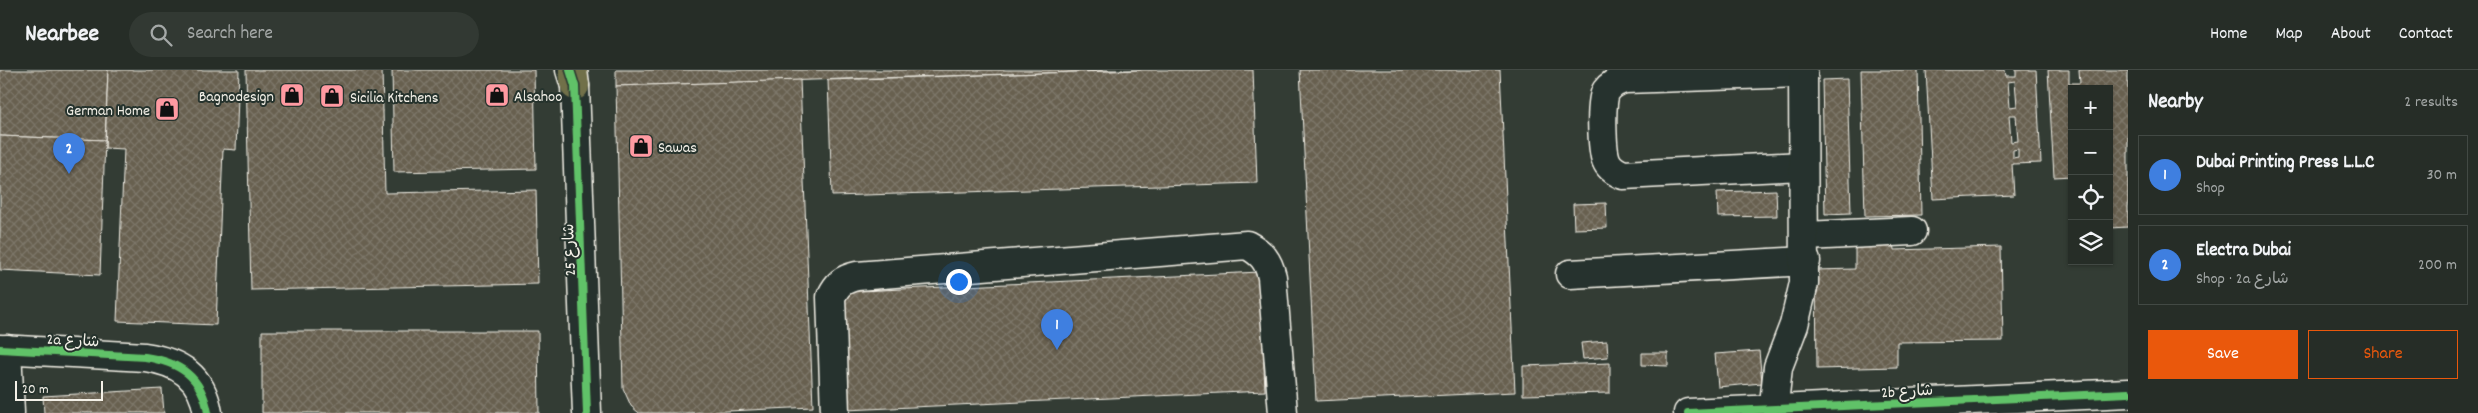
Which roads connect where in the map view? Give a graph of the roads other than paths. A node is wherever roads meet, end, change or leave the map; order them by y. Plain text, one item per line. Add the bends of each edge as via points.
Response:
1 (1803, 72) edge
2 (575, 74) edge
3 (1803, 166) junction
4 (1912, 231) dead end
5 (1805, 248) junction
6 (1570, 274) dead end
7 (3, 349) edge
8 (2128, 393) edge
9 (1773, 411) edge
10 (10, 413) edge
11 (208, 413) edge
12 (588, 413) edge
13 (835, 413) edge
14 (1283, 413) edge
15 (1688, 413) edge

1 - 3 street
1 - 3 street via 1625,79 1617,81 1605,92 1602,107 1606,159 1615,172 1623,175
2 - 12 street, شارع 25
3 - 5 street
4 - 5 street
5 - 6 street
5 - 9 street via 1800,304 1778,367
7 - 10 street
7 - 11 street, 2a شارع via 164,360 197,382
8 - 9 street, 2b شارع
9 - 15 street, 2b شارع
13 - 14 street via 831,297 845,279 1246,245 1260,251 1269,263

